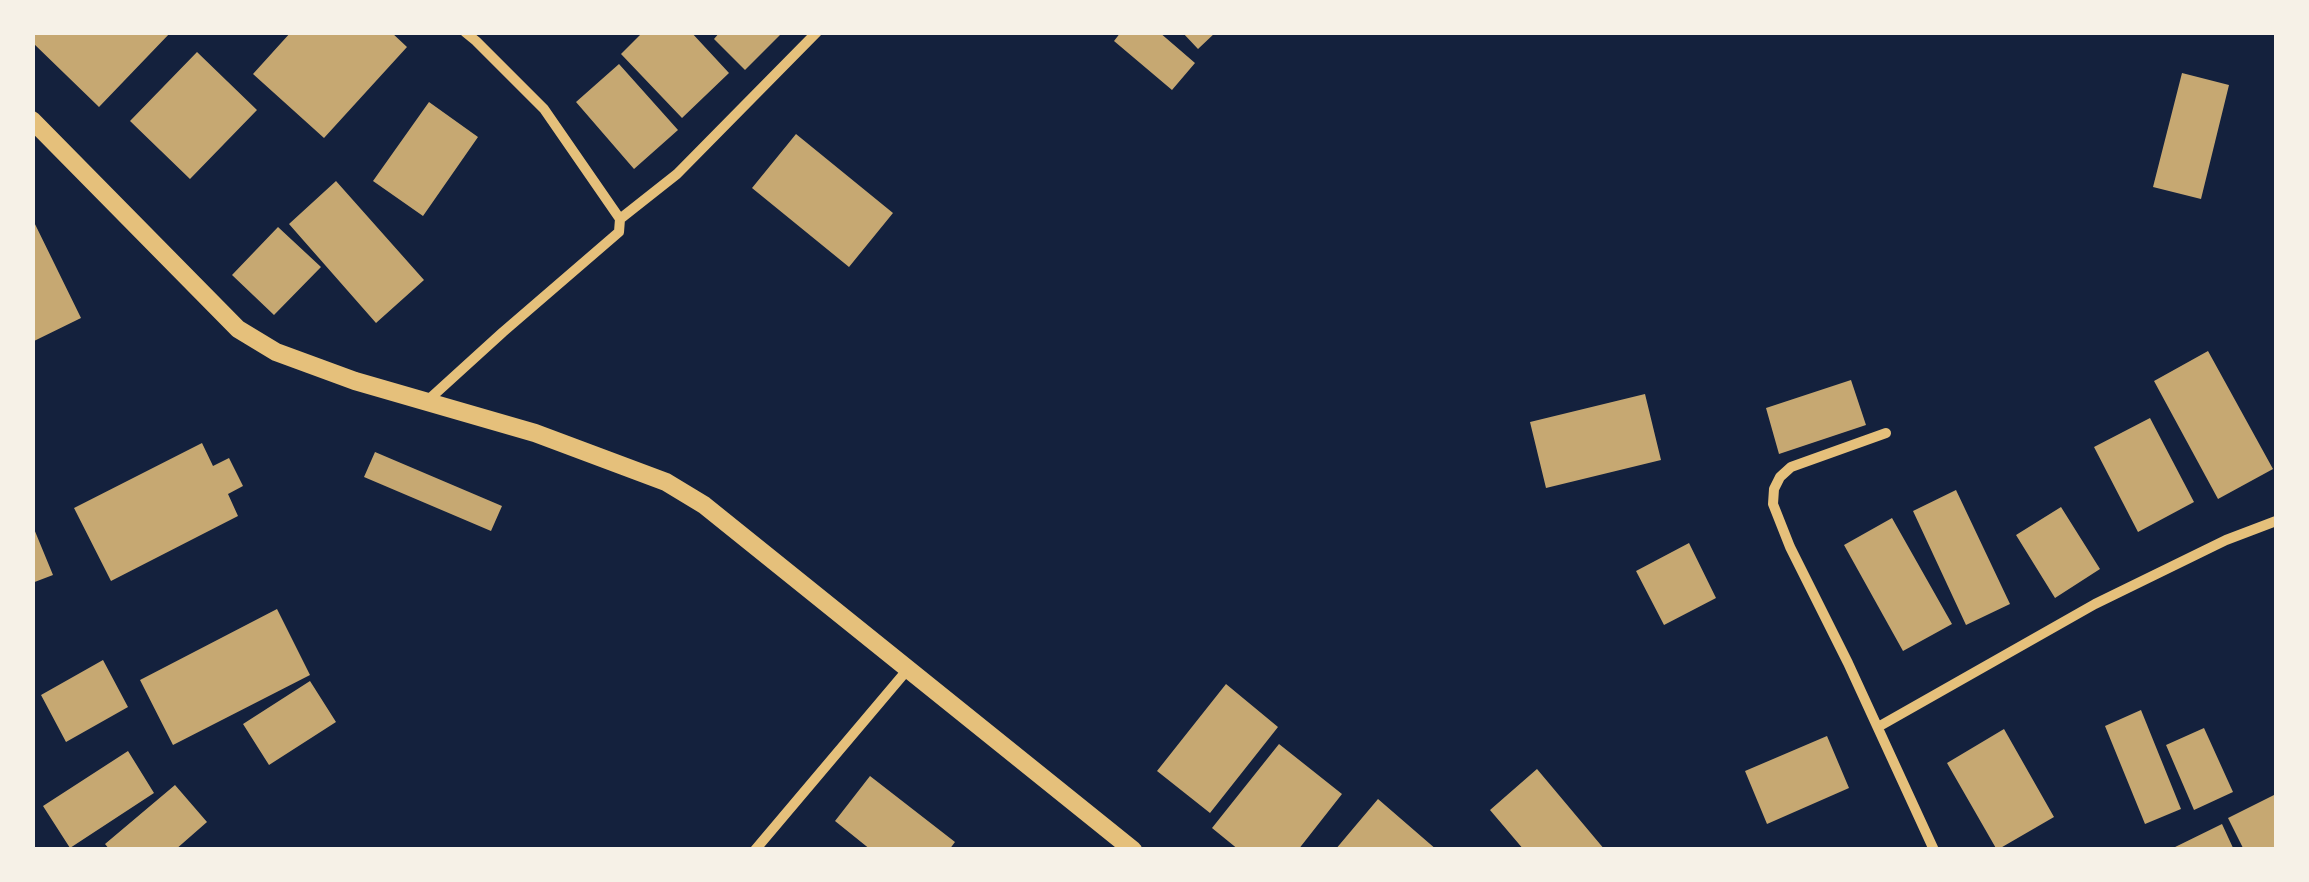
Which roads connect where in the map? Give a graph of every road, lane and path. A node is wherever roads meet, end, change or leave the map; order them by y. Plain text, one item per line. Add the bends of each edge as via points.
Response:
1 (465, 32) edge
2 (817, 32) edge
3 (32, 120) edge
4 (620, 219) junction
5 (426, 402) junction
6 (1886, 433) dead end
7 (2276, 521) edge
8 (908, 670) junction
9 (1878, 727) junction
10 (754, 850) edge
11 (1134, 850) edge
12 (1934, 850) edge

1 - 4 street via 544,109
2 - 4 street via 677,174
3 - 5 street via 238,329 276,352
4 - 5 street via 619,232
5 - 8 street via 535,433 666,482 704,505
6 - 9 street via 1791,467 1780,477 1772,504
7 - 9 street via 2095,604
8 - 10 street
8 - 11 street
9 - 12 street

